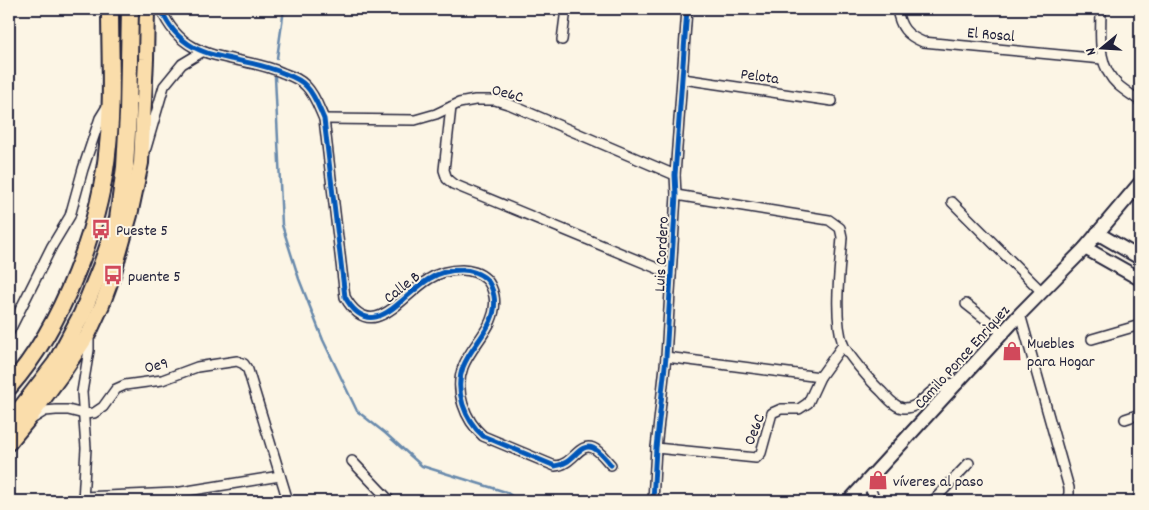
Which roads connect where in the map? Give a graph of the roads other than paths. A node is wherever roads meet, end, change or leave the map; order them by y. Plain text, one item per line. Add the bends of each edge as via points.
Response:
1 (110, 9) edge
2 (130, 9) edge
3 (147, 9) edge
4 (161, 9) edge
5 (566, 9) edge
6 (687, 9) edge
7 (897, 9) edge
8 (1101, 9) edge
9 (562, 40) dead end
10 (202, 52) junction
11 (1102, 59) junction
12 (683, 79) junction
13 (832, 101) dead end
14 (1140, 101) edge
15 (110, 103) junction
16 (452, 107) junction
17 (324, 119) junction
18 (141, 163) junction
19 (676, 175) junction
20 (1140, 182) edge
21 (676, 195) junction
22 (952, 202) dead end
23 (1097, 233) junction
24 (1085, 248) junction
25 (1138, 254) edge
26 (671, 274) junction
27 (1140, 279) edge
28 (1042, 292) junction
29 (966, 304) dead end
30 (1020, 314) junction
31 (1140, 325) edge
32 (9, 332) edge
33 (89, 333) junction
34 (1003, 333) junction
35 (1092, 339) dead end
36 (843, 345) junction
37 (666, 357) junction
38 (820, 377) junction
39 (958, 384) junction
40 (9, 387) edge
41 (84, 414) junction
42 (1140, 414) edge
43 (1125, 419) dead end
44 (28, 420) junction
45 (9, 424) edge
46 (9, 443) edge
47 (656, 448) junction
48 (352, 461) dead end
49 (969, 464) dead end
50 (611, 465) dead end
51 (280, 476) junction
52 (863, 491) edge
53 (83, 499) edge
54 (1140, 500) edge
55 (288, 501) edge
56 (390, 501) edge
57 (653, 501) edge
58 (849, 501) edge
59 (875, 501) edge
60 (933, 501) edge
61 (1066, 501) edge
62 (1135, 501) edge

1 - 15 highway
2 - 45 highway via 125,167 118,219 82,314 46,377
3 - 18 main road
4 - 10 street, Calle B via 167,23 181,39
5 - 9 street
6 - 12 street, Luis Cordero
7 - 11 street, El Rosal via 904,29 924,42
8 - 11 street
10 - 17 street, Calle B via 274,69 295,78 312,92
10 - 18 street via 182,64 164,86
11 - 14 street via 1117,84
12 - 13 street, Pelota
12 - 19 street, Luis Cordero
15 - 32 street via 100,118 70,216
15 - 40 highway via 106,160 85,250 44,338
16 - 17 street, Oe6C via 415,120
16 - 19 street, Oe6C via 475,100 494,100
16 - 26 street via 444,170 453,184
17 - 50 street, Calle B via 345,297 351,308 370,319 383,316 429,279 456,270 467,270 486,279 494,292 494,317 463,367 459,390 475,429 483,436 555,466 568,462 584,447 595,449
18 - 33 main road via 113,275
19 - 21 street, Luis Cordero
20 - 23 main road, Camilo Ponce Enrìquez
21 - 26 street, Luis Cordero
21 - 36 street via 829,220 840,228 838,304
22 - 28 street
23 - 24 main road, Camilo Ponce Enrìquez
23 - 25 main road
24 - 27 main road
24 - 28 main road, Camilo Ponce Enrìquez
26 - 37 street, Luis Cordero
28 - 30 main road, Camilo Ponce Enrìquez
29 - 34 street
30 - 34 main road, Camilo Ponce Enrìquez
30 - 61 street via 1069,488
31 - 35 street
33 - 41 street via 82,392
33 - 44 main road
34 - 39 main road, Camilo Ponce Enrìquez
36 - 38 street, Oe6C
36 - 39 street via 876,387 899,407 913,406 940,384
37 - 38 street
37 - 47 street, Luis Cordero
38 - 47 street, Oe6C via 808,403 799,409 781,409 772,414 761,453 756,458
39 - 52 main road, Camilo Ponce Enrìquez
41 - 44 street via 68,410 44,411
41 - 51 street, Oe9 via 94,413 103,407 116,389 125,385 162,380 197,367 237,361 248,370
41 - 53 street
42 - 43 street
44 - 46 main road
47 - 57 street, Luis Cordero
48 - 56 street
49 - 60 street
51 - 53 street via 176,492
51 - 55 street
52 - 58 main road, Camilo Ponce Enrìquez
52 - 59 street
54 - 62 street

